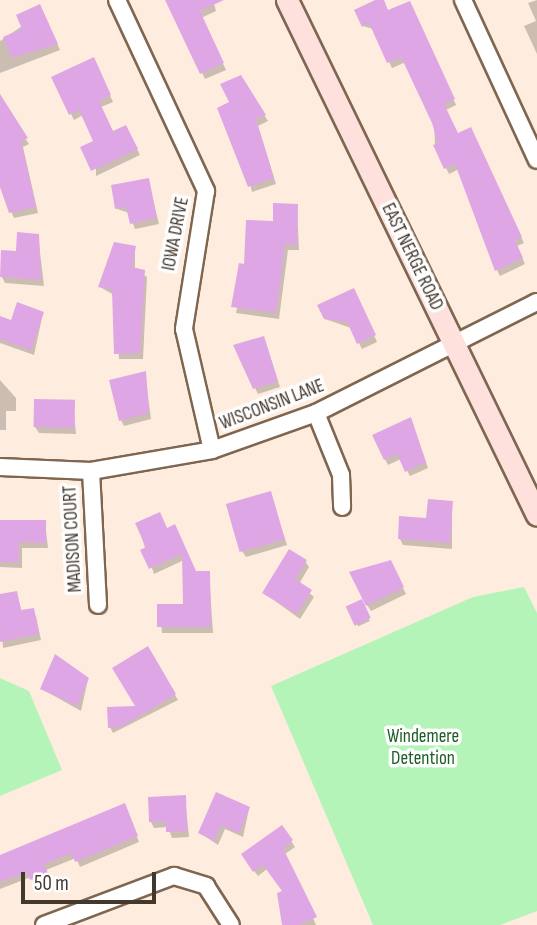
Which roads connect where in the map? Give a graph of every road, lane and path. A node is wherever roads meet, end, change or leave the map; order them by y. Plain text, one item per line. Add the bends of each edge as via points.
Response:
1 (117, 0) edge
2 (286, 0) edge
3 (463, 0) edge
4 (537, 160) edge
5 (537, 302) edge
6 (454, 345) junction
7 (316, 413) junction
8 (212, 450) junction
9 (0, 467) edge
10 (91, 471) junction
11 (342, 507) dead end
12 (537, 515) edge
13 (97, 605) dead end
14 (44, 925) edge
15 (231, 925) edge

1 - 8 street, IOWA DRIVE via 206,191 184,330
2 - 6 main road, EAST NERGE ROAD
3 - 4 street
5 - 6 street, WISCONSIN LANE
6 - 7 street, WISCONSIN LANE
6 - 12 main road, EAST NERGE ROAD
7 - 8 street, WISCONSIN LANE
7 - 11 street via 341,475
8 - 10 street, WISCONSIN LANE
9 - 10 street, WISCONSIN LANE
10 - 13 street, MADISON COURT
14 - 15 street via 174,876 206,886

